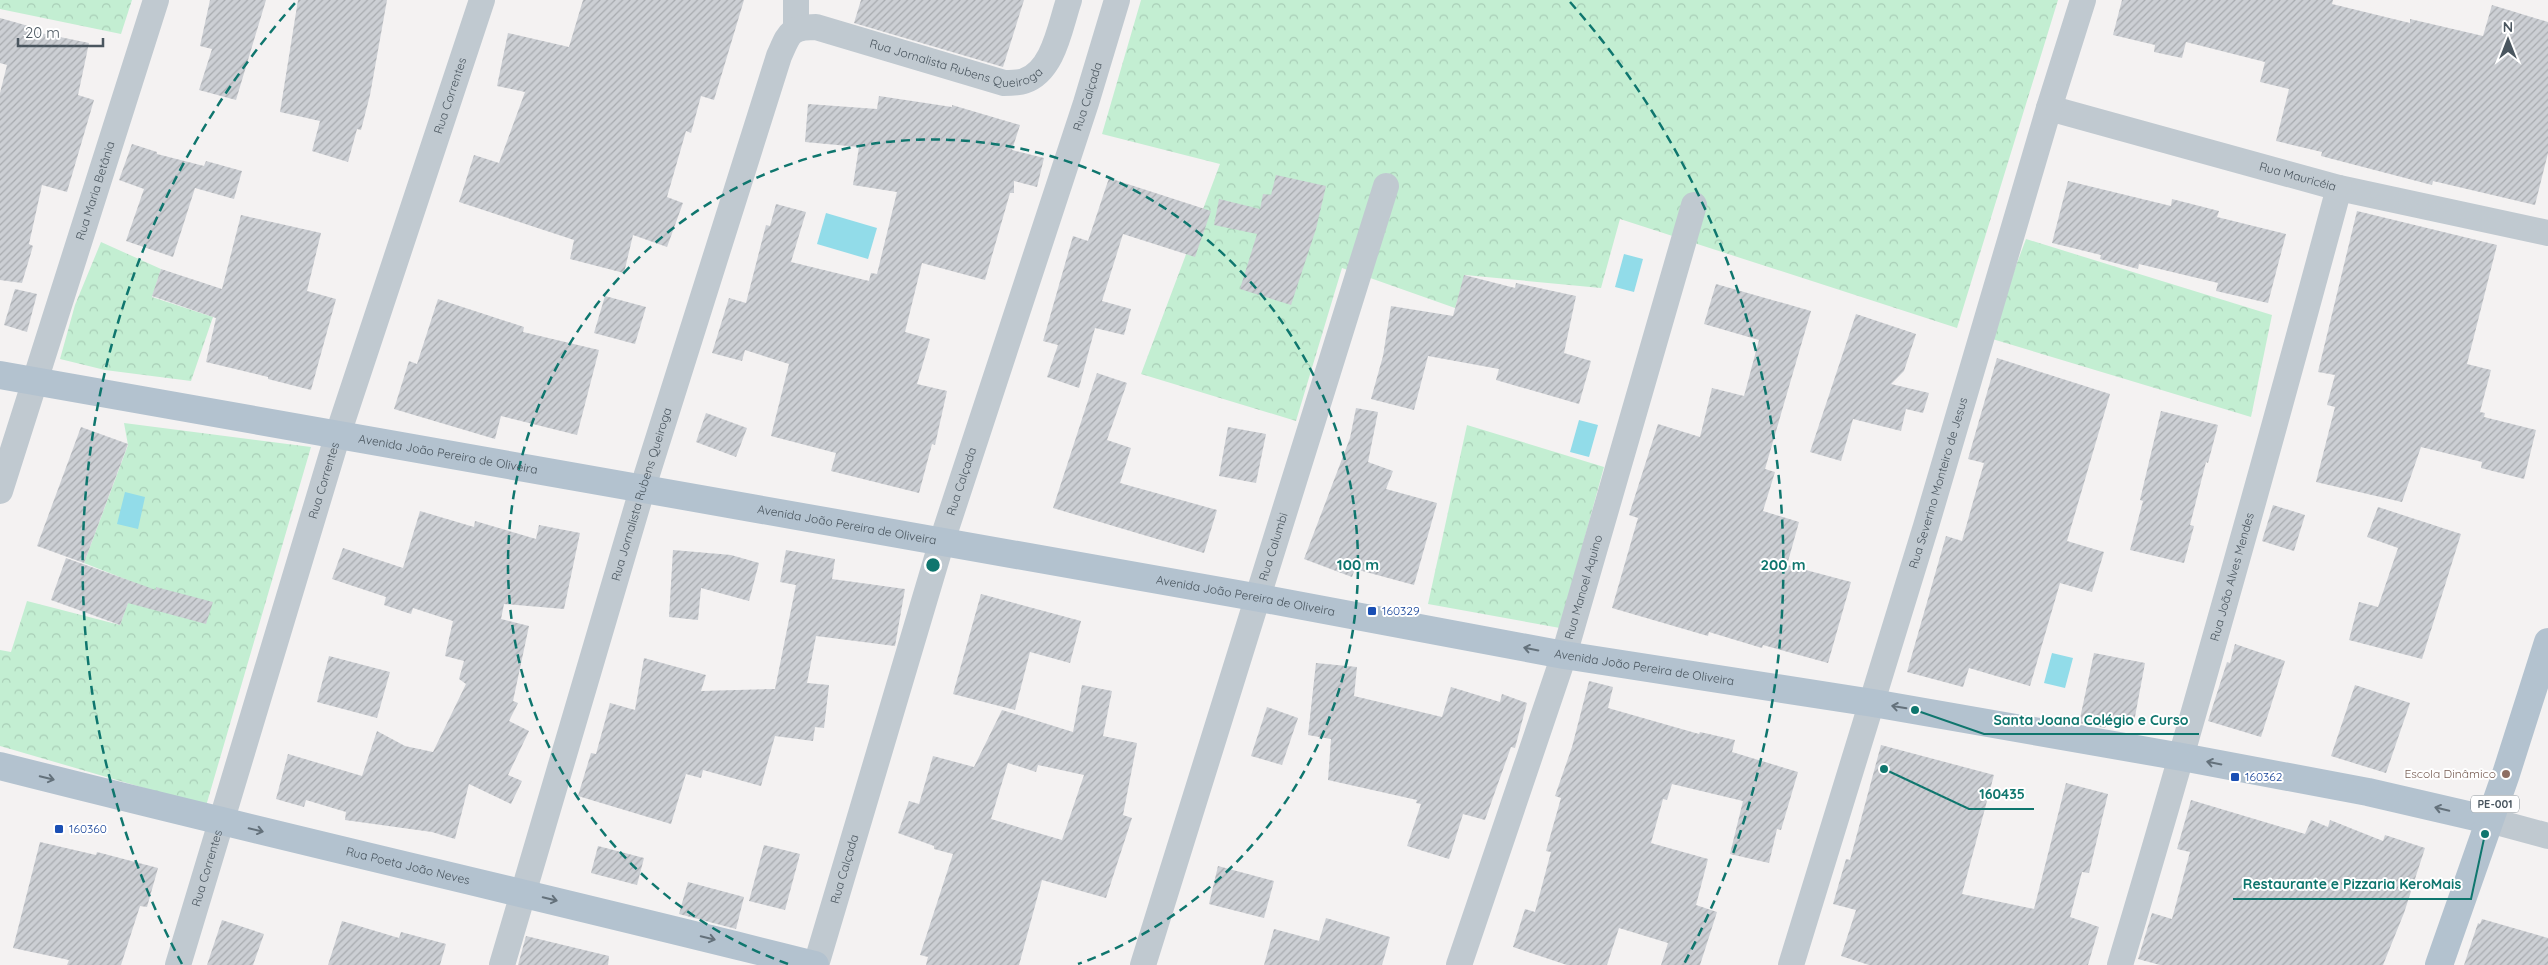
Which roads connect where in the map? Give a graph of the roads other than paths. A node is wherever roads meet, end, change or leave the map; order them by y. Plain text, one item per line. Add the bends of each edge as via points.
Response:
1 (156, 0) edge
2 (482, 0) edge
3 (796, 0) edge
4 (1069, 0) edge
5 (1117, 0) edge
6 (2083, 0) edge
7 (796, 29) junction
8 (2049, 108) junction
9 (1386, 186) dead end
10 (2339, 188) junction
11 (1694, 205) dead end
12 (2548, 233) edge
13 (0, 375) edge
14 (36, 382) junction
15 (338, 434) junction
16 (642, 490) junction
17 (0, 491) edge
18 (942, 541) junction
19 (1260, 598) junction
20 (2548, 642) edge
21 (1564, 656) junction
22 (1873, 703) junction
23 (2182, 757) junction
24 (0, 766) edge
25 (2489, 820) junction
26 (220, 822) junction
27 (2548, 836) edge
28 (524, 892) junction
29 (178, 965) edge
30 (502, 965) edge
31 (815, 965) edge
32 (1143, 965) edge
33 (1459, 965) edge
34 (1791, 965) edge
35 (2120, 965) edge
36 (2439, 965) edge

1 - 14 street, Rua Maria Betânia
2 - 15 street, Rua Correntes
3 - 7 street
4 - 7 street, Rua Jornalista Rubens Queiroga via 1050,56 1040,71 1024,81 1004,83 816,27
5 - 18 street, Rua Calçada
6 - 8 street, Rua Severino Monteiro de Jesus
7 - 16 street, Rua Jornalista Rubens Queiroga via 789,33 778,56
8 - 10 street, Rua Mauricéia
8 - 22 street, Rua Severino Monteiro de Jesus
9 - 19 street, Rua Calumbi
10 - 12 street, Rua Mauricéia
10 - 23 street, Rua João Alves Mendes
11 - 21 street, Rua Manoel Aquino
13 - 14 main road, Avenida João Pereira de Oliveira
14 - 15 main road, Avenida João Pereira de Oliveira
14 - 17 street, Rua Maria Betânia
15 - 16 main road, Avenida João Pereira de Oliveira
15 - 26 street, Rua Correntes
16 - 18 main road, Avenida João Pereira de Oliveira
16 - 28 street, Rua Jornalista Rubens Queiroga
18 - 19 main road, Avenida João Pereira de Oliveira
18 - 31 street, Rua Calçada
21 -> 19 main road, Avenida João Pereira de Oliveira
19 - 32 street, Rua Calumbi
20 - 25 main road, PE-001
21 - 22 main road, Avenida João Pereira de Oliveira
21 - 33 street, Rua Manoel Aquino
23 -> 22 main road, Avenida João Pereira de Oliveira
22 - 34 street, Rua Severino Monteiro de Jesus
25 -> 23 main road, Avenida João Pereira de Oliveira via 2368,792
23 - 35 street, Rua João Alves Mendes
24 -> 26 main road, Rua Poeta João Neves
25 - 27 street
25 - 36 main road, PE-001
26 -> 28 main road, Rua Poeta João Neves
26 - 29 street, Rua Correntes
28 - 30 street, Rua Jornalista Rubens Queiroga
28 -> 31 main road, Rua Poeta João Neves

